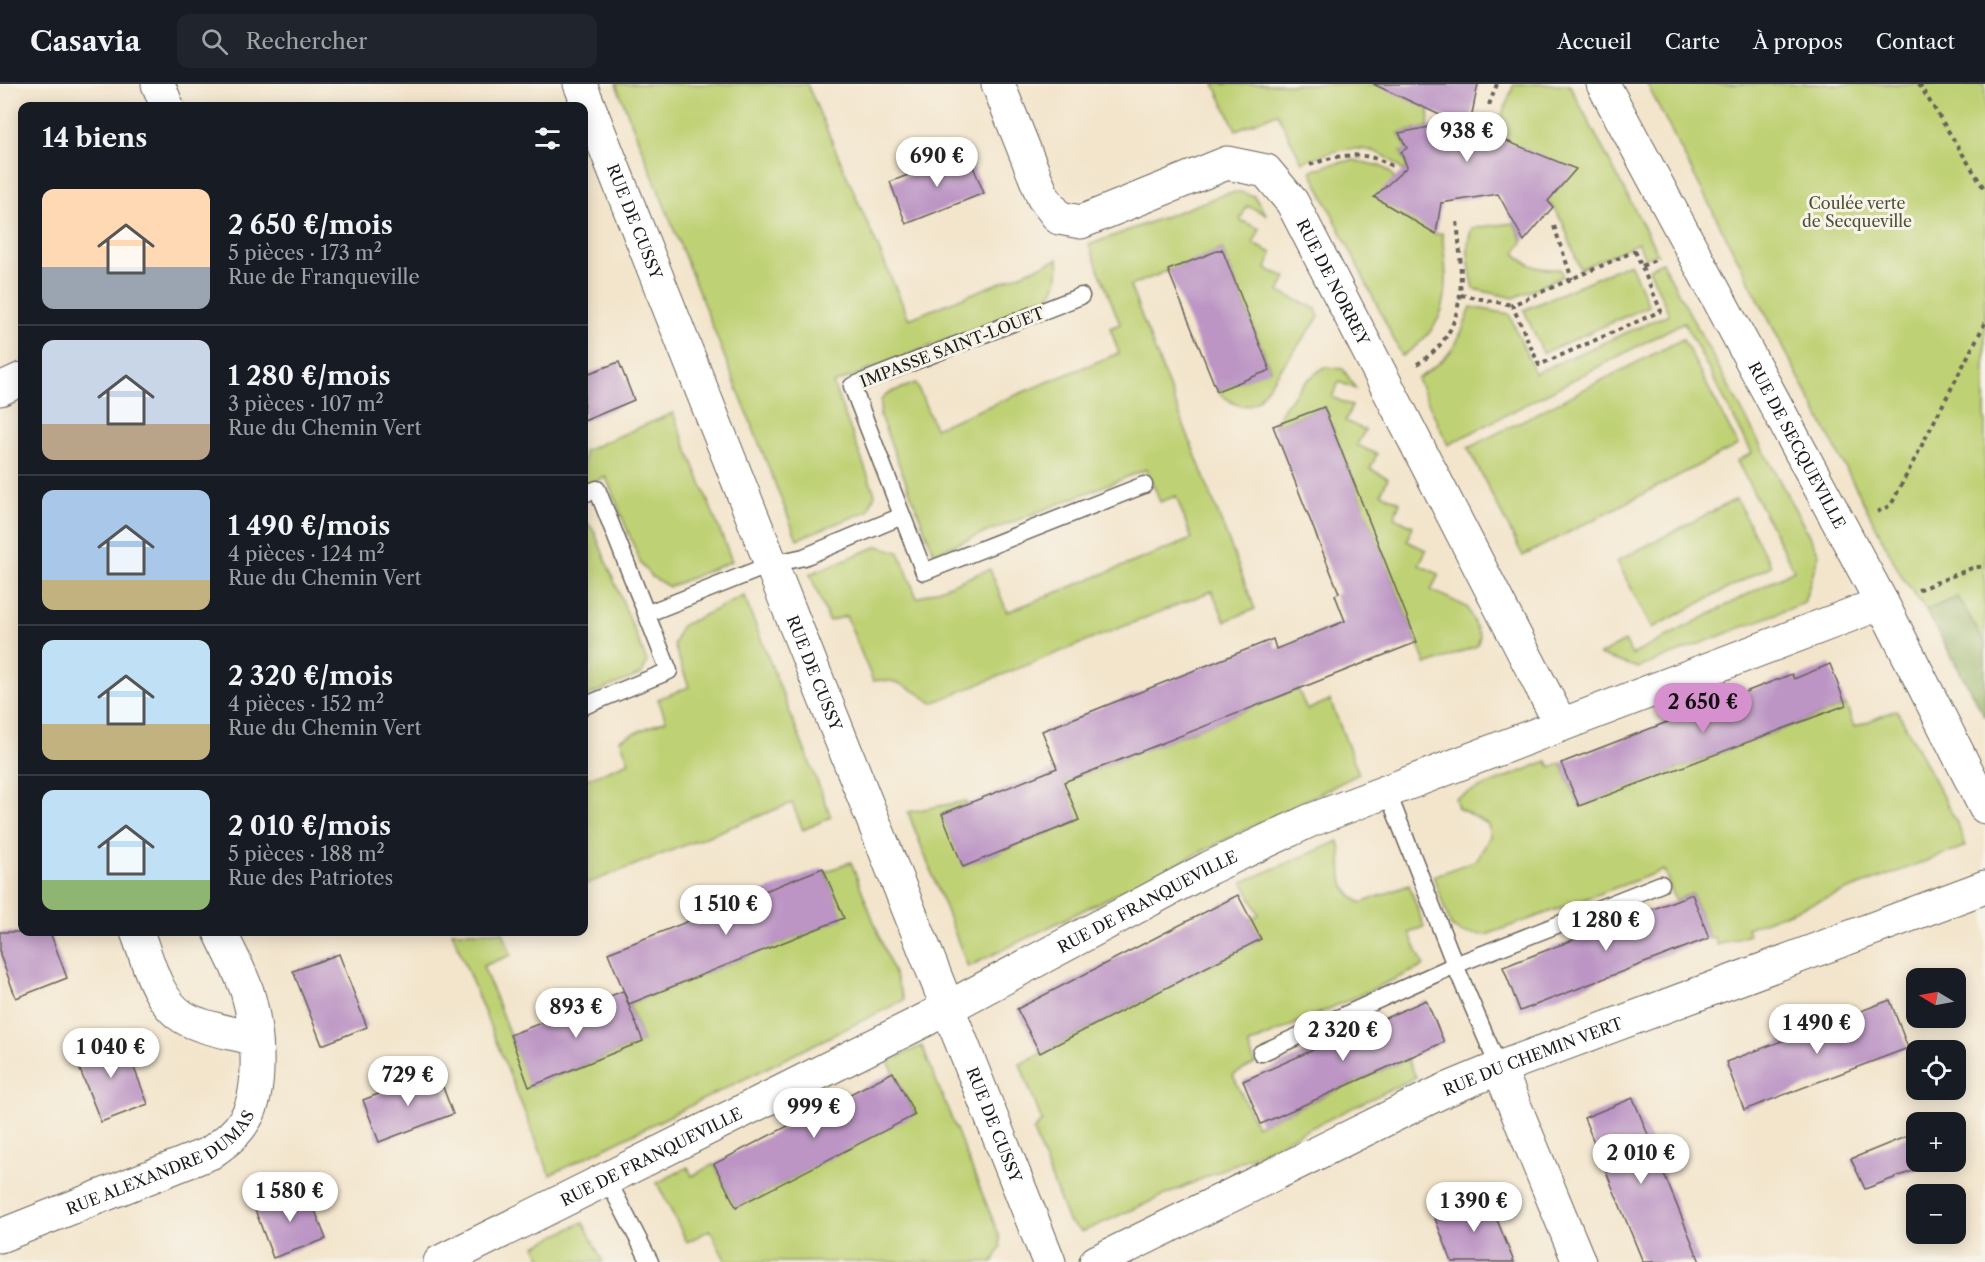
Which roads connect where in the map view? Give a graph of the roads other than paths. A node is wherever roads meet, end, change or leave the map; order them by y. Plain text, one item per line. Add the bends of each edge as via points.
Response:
1 (158, 84) edge
2 (580, 84) edge
3 (998, 84) edge
4 (1603, 84) edge
5 (165, 102) edge
6 (584, 102) edge
7 (588, 121) edge
8 (592, 140) edge
9 (1081, 296) dead end
10 (18, 381) edge
11 (0, 389) edge
12 (1144, 485) dead end
13 (588, 492) edge
14 (902, 516) junction
15 (772, 564) junction
16 (1882, 603) junction
17 (646, 614) junction
18 (588, 704) edge
19 (1561, 725) junction
20 (1387, 790) junction
21 (1985, 807) edge
22 (1660, 884) dead end
23 (1985, 887) edge
24 (139, 936) edge
25 (222, 936) edge
26 (1455, 965) junction
27 (948, 1008) junction
28 (255, 1039) junction
29 (1261, 1053) dead end
30 (1499, 1068) junction
31 (607, 1179) junction
32 (0, 1236) edge
33 (440, 1262) edge
34 (650, 1262) edge
35 (1049, 1262) edge
36 (1096, 1262) edge
37 (1579, 1262) edge

1 - 5 street
2 - 6 street, RUE DE CUSSY
3 - 19 street, RUE DE NORREY via 1043,197 1059,218 1081,222 1227,163 1266,171 1292,202
4 - 16 street, RUE DE SECQUEVILLE
7 - 8 street, RUE DE CUSSY
8 - 15 street, RUE DE CUSSY
9 - 14 lane, IMPASSE SAINT-LOUET via 852,386
10 - 11 street
12 - 14 lane, IMPASSE SAINT-LOUET via 924,572
13 - 17 lane via 597,489
14 - 15 lane via 804,557
15 - 17 lane
15 - 27 street, RUE DE CUSSY
16 - 19 street, RUE DE FRANQUEVILLE
16 - 21 street, RUE DE SECQUEVILLE
17 - 18 lane via 669,671
19 - 20 street, RUE DE FRANQUEVILLE
20 - 26 lane
20 - 27 street, RUE DE FRANQUEVILLE via 1209,868
22 - 26 lane
23 - 30 street, RUE DU CHEMIN VERT
24 - 28 street via 170,1007 184,1018
25 - 28 street, RUE ALEXANDRE DUMAS via 247,991
26 - 29 lane
26 - 30 lane
27 - 31 street, RUE DE FRANQUEVILLE
27 - 35 street, RUE DE CUSSY
28 - 32 street, RUE ALEXANDRE DUMAS via 254,1094 247,1117 234,1135 210,1153
30 - 36 street, RUE DU CHEMIN VERT via 1421,1102
30 - 37 street
31 - 33 street, RUE DE FRANQUEVILLE
31 - 34 lane

